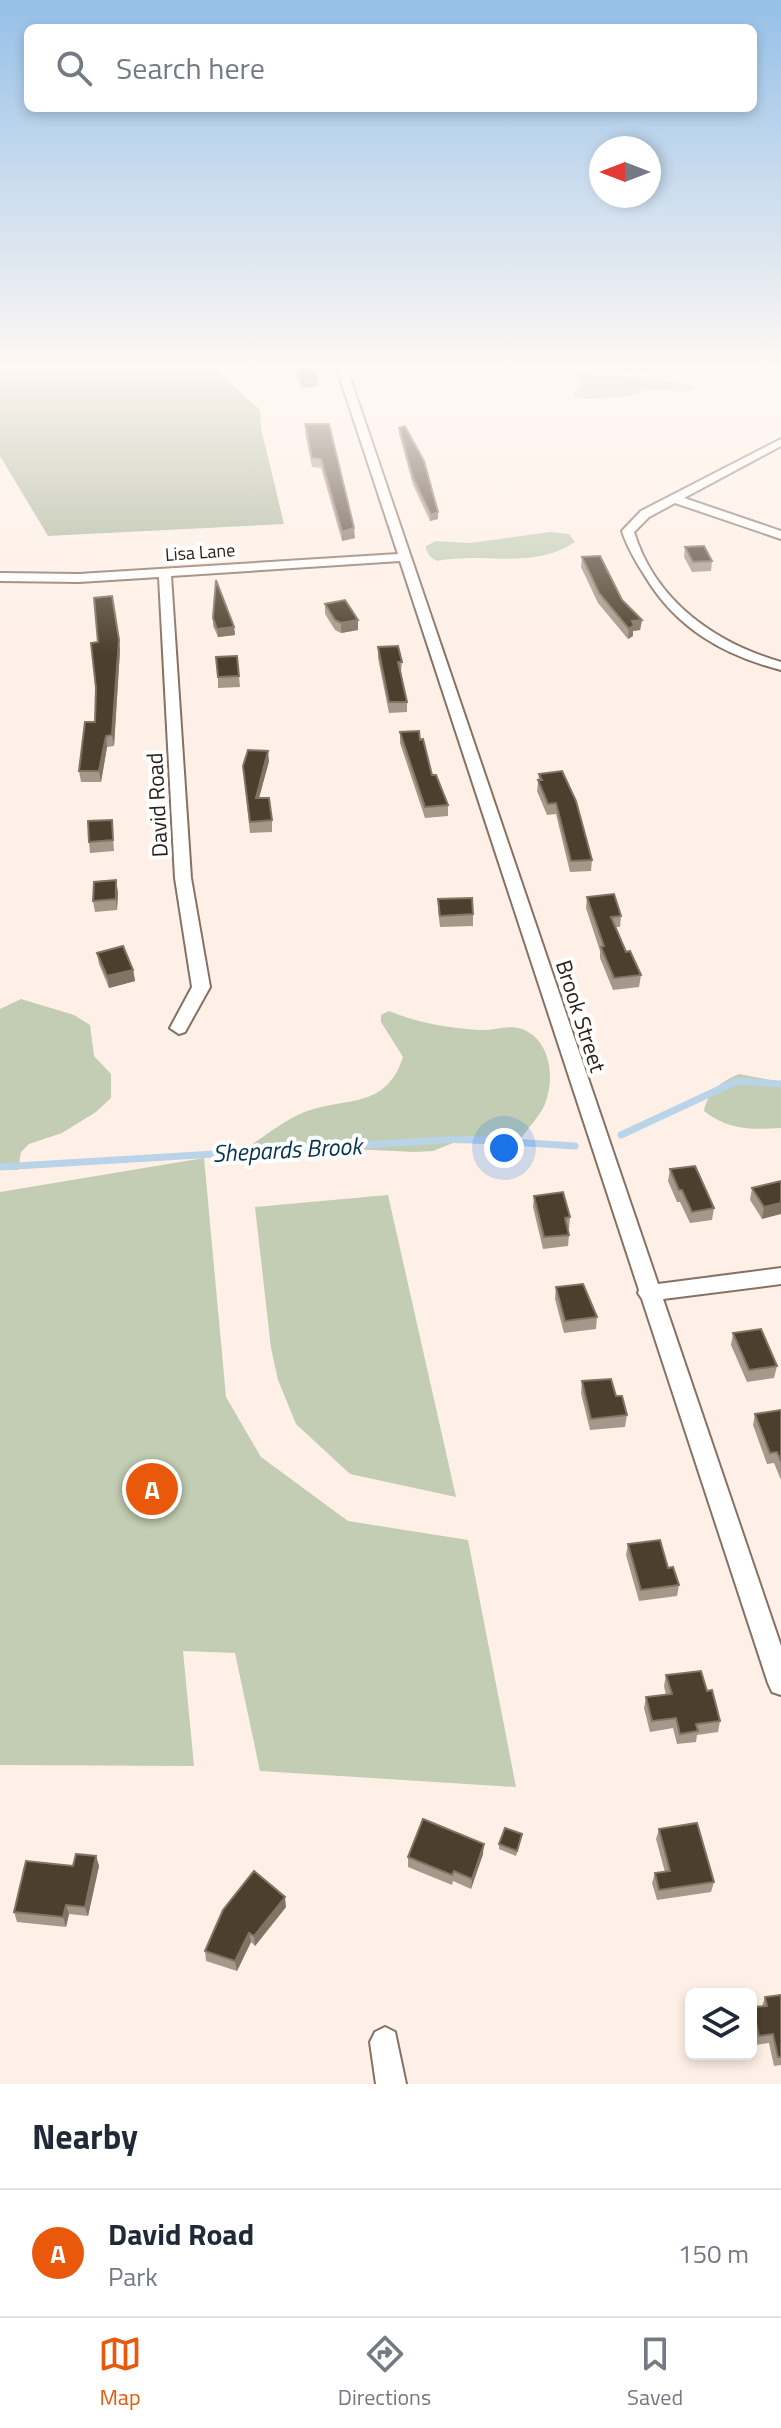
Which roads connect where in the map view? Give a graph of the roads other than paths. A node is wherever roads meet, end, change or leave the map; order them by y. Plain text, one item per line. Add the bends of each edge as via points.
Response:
1 (372, 460) edge
2 (742, 460) edge
3 (675, 499) junction
4 (781, 535) edge
5 (403, 557) junction
6 (165, 572) junction
7 (0, 577) edge
8 (781, 666) edge
9 (179, 1028) dead end
10 (781, 1276) edge
11 (648, 1293) junction
12 (781, 1683) edge
13 (385, 2042) dead end
14 (391, 2084) edge

1 - 5 street, Brook Street
2 - 3 street
3 - 4 street
3 - 8 street via 629,526 629,536 663,597 681,618 727,647
5 - 6 street, Lisa Lane
5 - 11 street, Brook Street
6 - 7 street, Lisa Lane
6 - 9 street, David Road via 183,878 201,987
10 - 11 street
11 - 12 street, Brook Street
13 - 14 street

